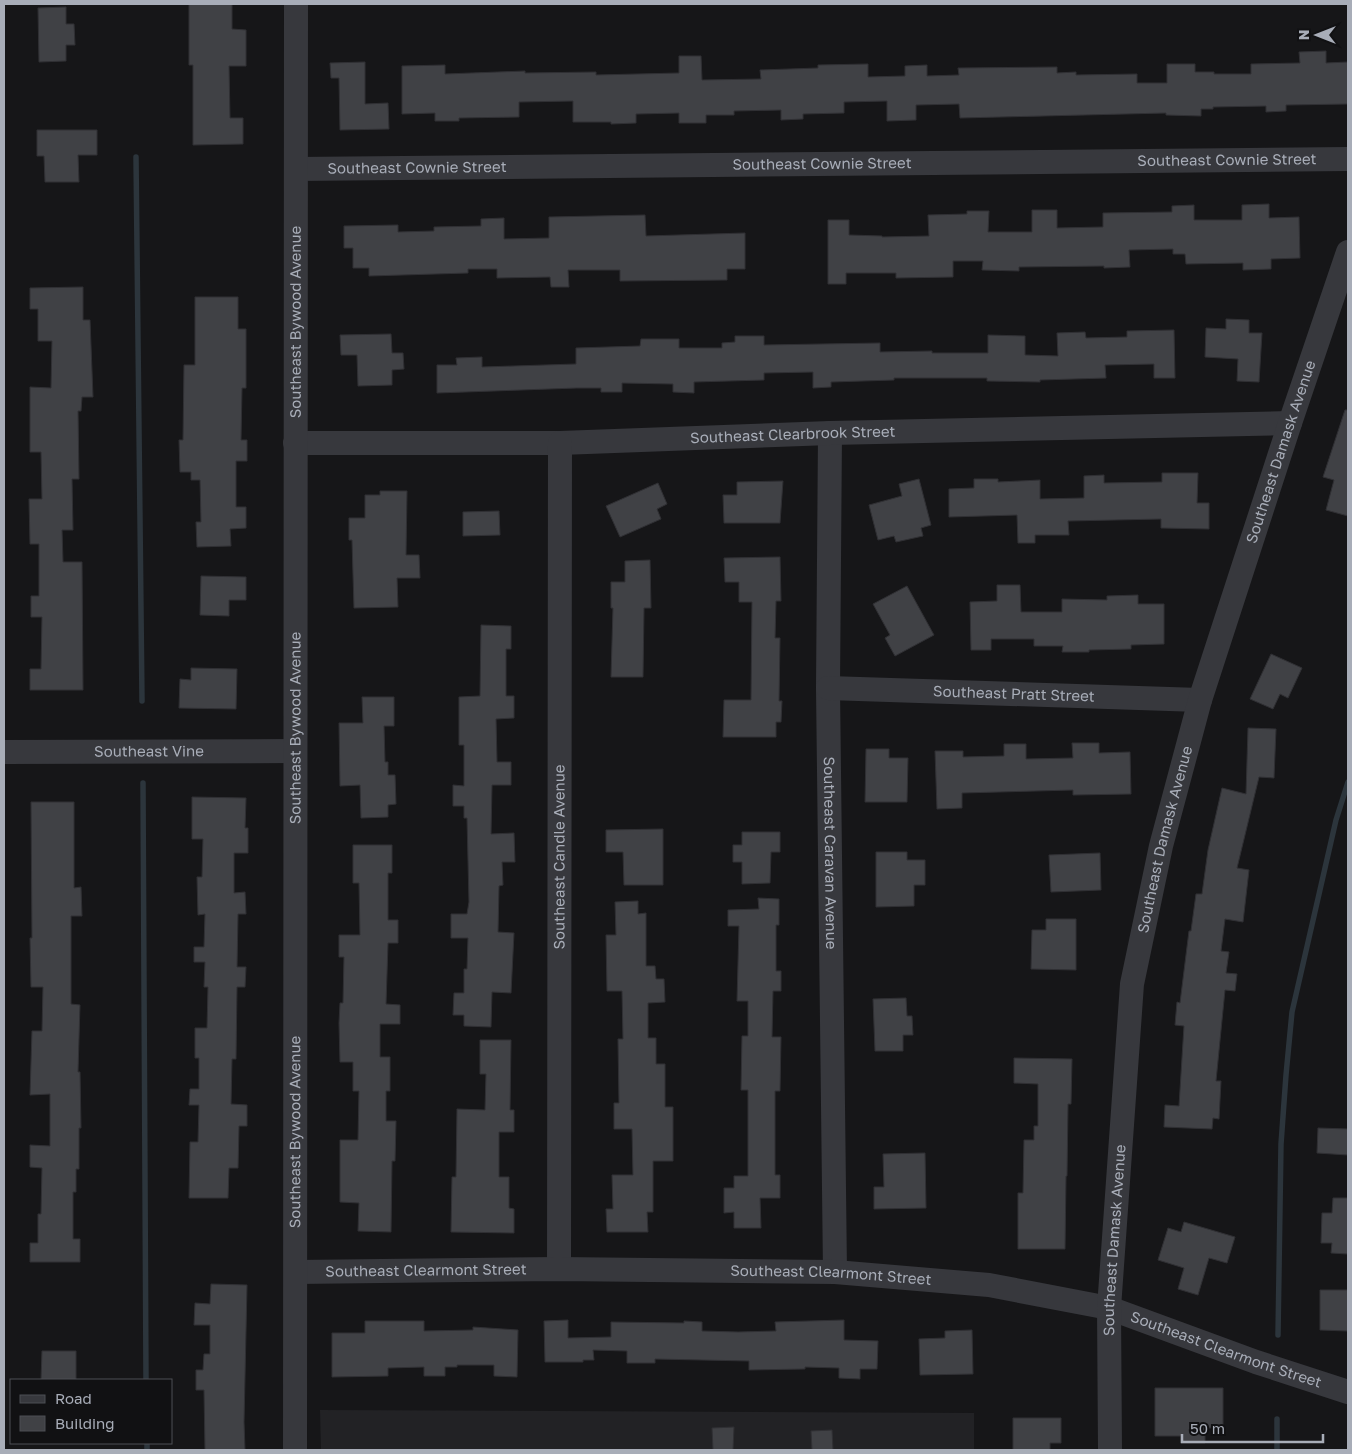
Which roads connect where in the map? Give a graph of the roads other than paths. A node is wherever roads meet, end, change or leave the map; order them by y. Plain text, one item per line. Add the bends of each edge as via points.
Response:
1 (296, 4) edge
2 (1348, 159) edge
3 (296, 169) junction
4 (1348, 252) edge
5 (1290, 423) junction
6 (830, 433) junction
7 (295, 443) junction
8 (560, 443) junction
9 (828, 688) junction
10 (1200, 700) junction
11 (295, 751) junction
12 (4, 752) edge
13 (559, 1269) junction
14 (296, 1272) junction
15 (835, 1272) junction
16 (1109, 1308) junction
17 (1348, 1392) edge
18 (295, 1450) edge
19 (1110, 1450) edge

1 - 3 street, Southeast Bywood Avenue
2 - 3 street, Southeast Cownie Street
3 - 7 street, Southeast Bywood Avenue
4 - 5 street, Southeast Damask Avenue
5 - 6 street, Southeast Clearbrook Street
5 - 10 street, Southeast Damask Avenue
6 - 8 street, Southeast Clearbrook Street
6 - 9 street, Southeast Caravan Avenue
7 - 8 street, Southeast Clearbrook Street
7 - 11 street, Southeast Bywood Avenue
8 - 13 street, Southeast Candle Avenue
9 - 10 street, Southeast Pratt Street
9 - 15 street, Southeast Caravan Avenue
10 - 16 street, Southeast Damask Avenue via 1161,846 1132,984
11 - 12 street, Southeast Vine
11 - 14 street, Southeast Bywood Avenue
13 - 14 street, Southeast Clearmont Street
13 - 15 street, Southeast Clearmont Street
14 - 18 street, Southeast Bywood Avenue
15 - 16 street, Southeast Clearmont Street via 989,1285
16 - 17 street, Southeast Clearmont Street
16 - 19 street, Southeast Damask Avenue

